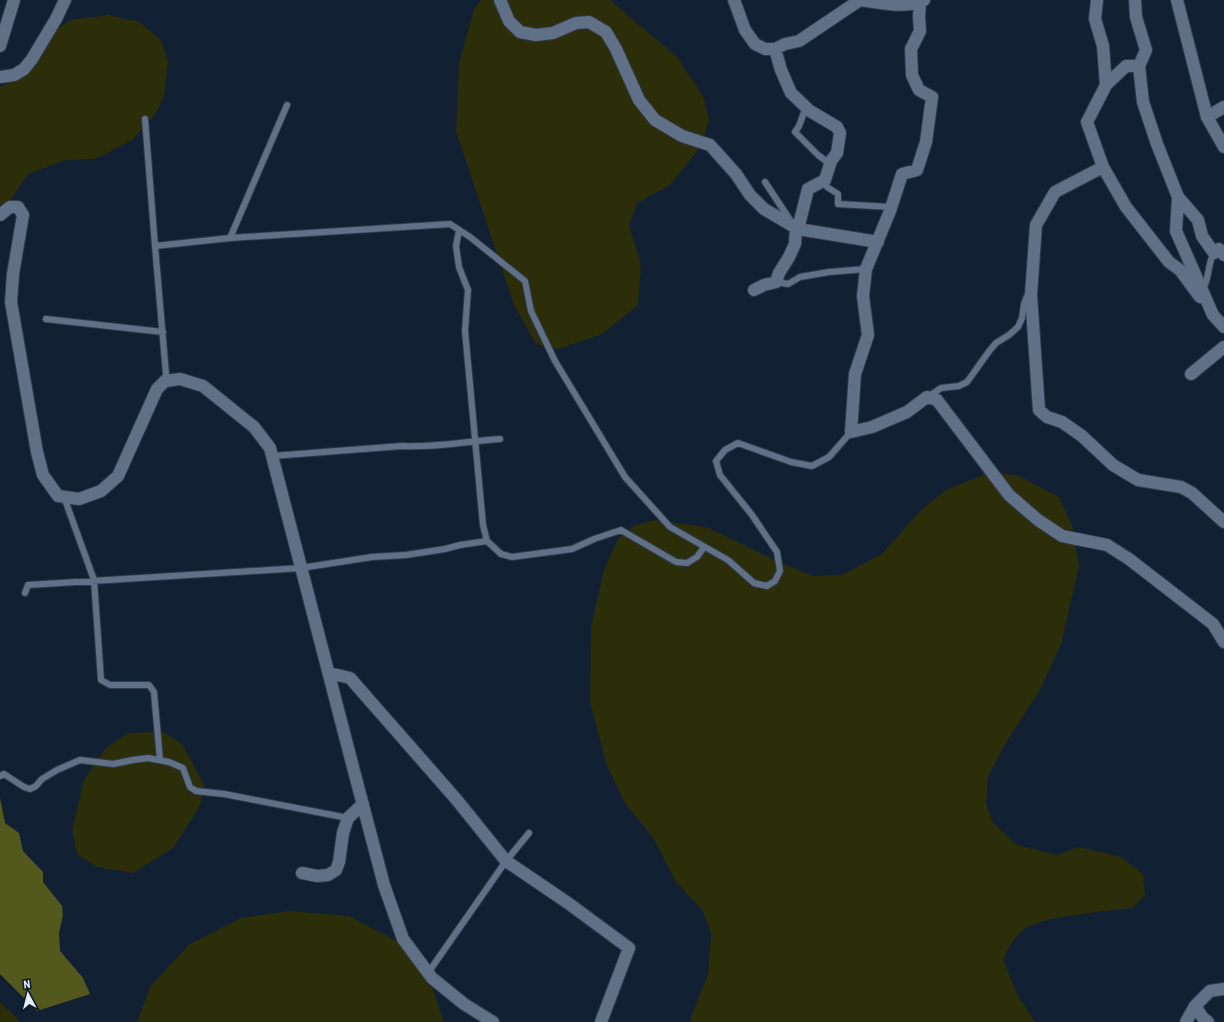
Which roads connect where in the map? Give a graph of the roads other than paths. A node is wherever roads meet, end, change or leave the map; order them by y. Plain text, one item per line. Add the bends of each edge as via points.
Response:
1 (14, 0) edge
2 (65, 0) edge
3 (500, 0) edge
4 (734, 0) edge
5 (860, 0) edge
6 (1097, 0) edge
7 (1136, 0) edge
8 (1177, 0) edge
9 (922, 1) edge
10 (0, 46) edge
11 (776, 49) junction
12 (1139, 66) junction
13 (0, 77) edge
14 (1106, 85) junction
15 (287, 104) dead end
16 (806, 107) junction
17 (1224, 107) edge
18 (1207, 117) junction
19 (145, 119) dead end
20 (1224, 148) edge
21 (830, 164) junction
22 (1103, 167) junction
23 (824, 180) junction
24 (765, 182) dead end
25 (1178, 197) junction
26 (891, 207) junction
27 (0, 215) edge
28 (797, 228) junction
29 (459, 230) junction
30 (230, 238) junction
31 (878, 242) junction
32 (155, 246) junction
33 (1219, 254) edge
34 (866, 269) junction
35 (776, 282) junction
36 (754, 290) dead end
37 (1202, 290) junction
38 (1031, 294) junction
39 (1214, 315) junction
40 (46, 319) dead end
41 (1224, 327) edge
42 (163, 332) junction
43 (1224, 347) edge
44 (1191, 374) dead end
45 (165, 381) junction
46 (927, 397) junction
47 (851, 432) junction
48 (500, 439) dead end
49 (475, 440) junction
50 (272, 456) junction
51 (64, 497) junction
52 (1224, 522) edge
53 (487, 541) junction
54 (704, 547) junction
55 (301, 568) junction
56 (94, 580) junction
57 (25, 593) dead end
58 (1224, 642) edge
59 (329, 673) junction
60 (160, 760) junction
61 (0, 776) edge
62 (363, 804) junction
63 (348, 818) junction
64 (528, 833) dead end
65 (506, 861) junction
66 (302, 873) dead end
67 (428, 973) junction
68 (1224, 989) edge
69 (1195, 1006) junction
70 (493, 1022) edge
71 (602, 1022) edge
72 (1186, 1022) edge
73 (1208, 1022) edge

1 - 10 street
2 - 13 street via 24,69 14,75
3 - 28 street via 509,21 520,32 536,35 553,33 576,23 589,22 606,32 639,100 655,120 682,136 710,145 764,209
4 - 11 street via 745,30 755,44 765,49
5 - 9 street via 904,5
5 - 11 street via 799,41
6 - 14 street via 1095,19 1102,46
7 - 12 street via 1136,17 1146,50
8 - 18 street
9 - 26 street via 920,31 911,49 912,76 919,90 932,97 926,142 917,170 902,174
11 - 16 street via 781,70 791,93
12 - 14 street via 1126,66
12 - 25 street via 1143,102
14 - 22 street via 1087,122
15 - 30 lane
16 - 21 lane via 795,132
16 - 21 street via 837,127 840,133 837,153
17 - 18 street
18 - 20 street
19 - 32 lane
21 - 23 street
22 - 38 street via 1055,192 1036,225
22 - 39 street via 1126,206
23 - 26 lane via 827,188 838,194 838,204
23 - 28 street via 808,189
24 - 28 lane
25 - 33 street via 1198,220 1202,236
25 - 37 street via 1176,231
26 - 31 street
27 - 51 street via 10,207 18,207 23,216 11,302 41,468 58,496
28 - 31 street
28 - 35 street via 795,244
29 - 30 lane via 450,224
29 - 49 lane via 456,246 468,290 465,331
29 - 54 lane via 525,281 530,311 555,361 625,477 670,527
30 - 32 lane
31 - 34 street
32 - 42 lane
33 - 37 lane via 1210,259 1206,286
34 - 35 lane via 800,277 788,284
34 - 47 street via 863,296 868,335 855,374
35 - 36 street
37 - 39 street
38 - 46 lane via 1027,296 1018,327 996,343 968,382 941,388
38 - 52 street via 1039,410 1082,436 1113,465 1138,480 1181,487 1192,493
39 - 41 street
40 - 42 lane
42 - 45 lane
43 - 44 street
45 - 50 street via 180,379 203,386 254,427 270,448
45 - 51 street via 157,389 118,476 100,491 79,500
46 - 47 street via 907,412 872,427
46 - 58 street via 938,400 1010,495 1038,520 1062,536 1113,548 1213,624
47 - 54 lane via 829,457 812,466 791,462 738,443 724,450 716,461 720,475 752,515 776,552 780,571 775,581 767,586 754,583 728,560
48 - 49 lane
49 - 50 lane via 419,447 402,446
49 - 53 lane via 483,526
50 - 55 street
51 - 56 lane
53 - 54 lane via 501,554 512,557 572,549 621,530 676,562 687,563 697,557
53 - 55 lane via 406,555 372,557
55 - 56 lane
55 - 59 street
56 - 57 lane via 28,585
56 - 60 lane via 101,680 110,685 149,686 154,692
59 - 62 street
59 - 65 street via 350,678 456,799
60 - 61 lane via 148,758 113,764 80,760 42,778 30,789 4,774
60 - 63 lane via 183,768 190,787 196,791
62 - 63 street
62 - 67 street via 384,884 403,939
63 - 66 street via 336,870 328,875 317,876
64 - 65 lane
65 - 67 lane
65 - 71 street via 629,948
67 - 70 street via 464,1004
68 - 69 street via 1210,991
69 - 72 street
69 - 73 street

